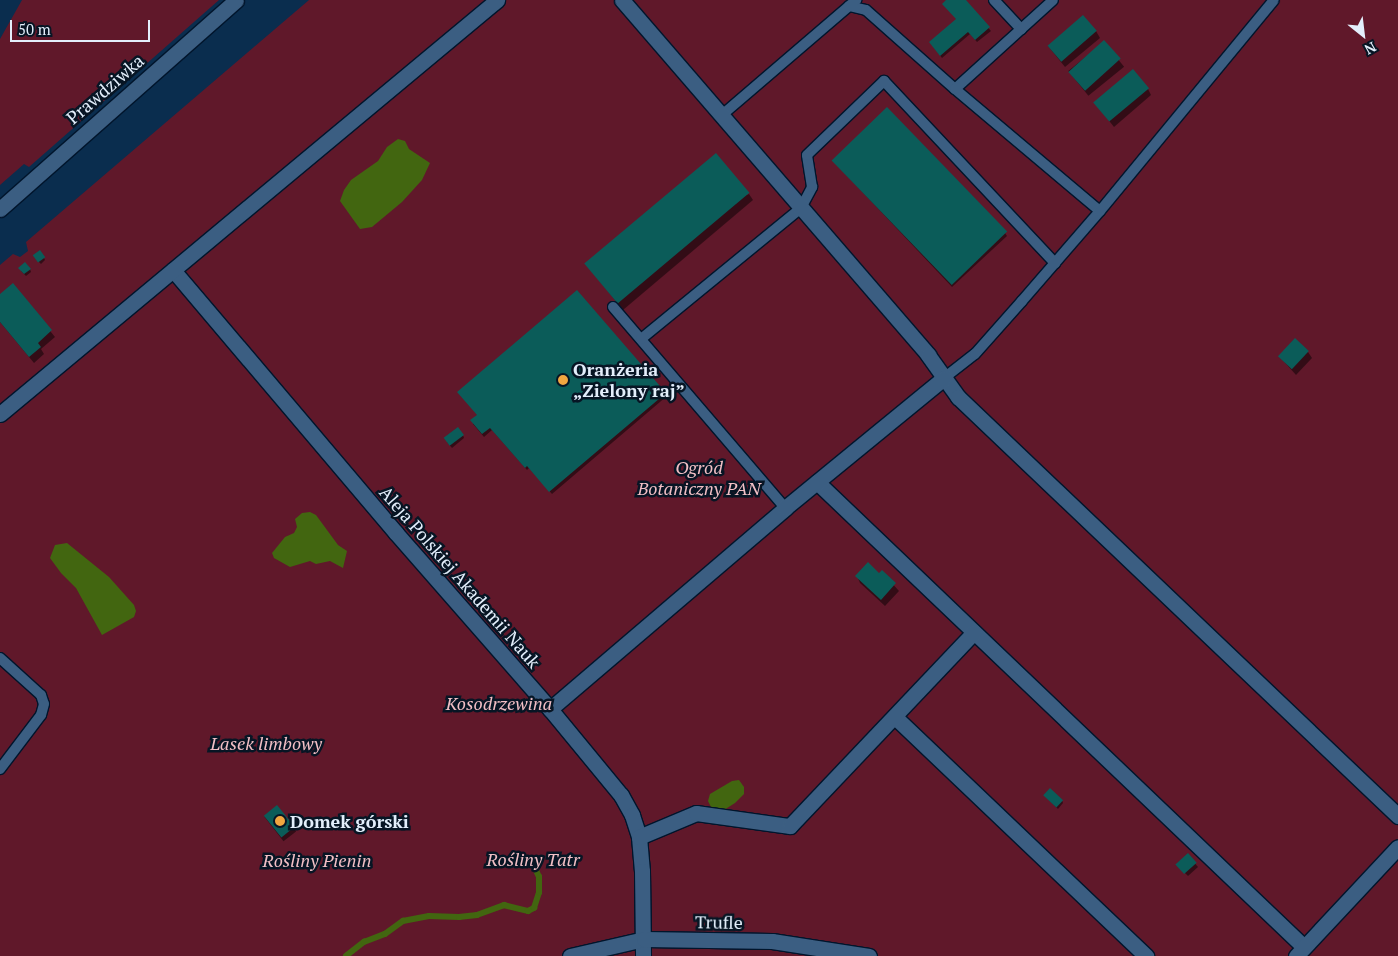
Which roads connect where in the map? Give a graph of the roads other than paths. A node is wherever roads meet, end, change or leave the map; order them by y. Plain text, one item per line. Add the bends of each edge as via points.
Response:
1 (236, 0) edge
2 (497, 0) edge
3 (622, 0) edge
4 (994, 0) edge
5 (1053, 0) edge
6 (1274, 0) edge
7 (853, 3) edge
8 (1021, 29) junction
9 (955, 89) junction
10 (722, 115) junction
11 (801, 208) junction
12 (0, 209) edge
13 (1100, 211) junction
14 (1055, 263) junction
15 (174, 270) junction
16 (613, 308) dead end
17 (641, 339) junction
18 (944, 378) junction
19 (0, 414) edge
20 (817, 482) junction
21 (786, 508) junction
22 (974, 632) junction
23 (0, 658) edge
24 (550, 708) junction
25 (894, 717) junction
26 (0, 770) edge
27 (1398, 816) edge
28 (639, 837) junction
29 (1398, 847) edge
30 (644, 940) junction
31 (1300, 951) edge
32 (570, 956) edge
33 (643, 956) edge
34 (869, 956) edge
35 (1146, 956) edge

1 - 12 street, Prawdziwka
2 - 15 street
3 - 10 street
4 - 8 lane
5 - 8 lane
6 - 13 lane
7 - 9 lane via 866,10
7 - 10 lane
8 - 9 lane
9 - 13 lane
10 - 11 street
11 - 14 lane via 812,188 807,155 884,81
11 - 17 lane
11 - 18 street via 928,355
13 - 14 lane
14 - 18 lane via 975,354
15 - 19 street
15 - 24 street, Aleja Polskiej Akademii Nauk via 390,526
16 - 17 lane
17 - 21 lane
18 - 20 street
18 - 27 street via 958,397
20 - 21 street
20 - 22 street
21 - 24 street
22 - 25 street
22 - 31 street
23 - 26 lane via 42,695 44,704 41,715
24 - 28 street, Aleja Polskiej Akademii Nauk via 621,796
25 - 28 street via 790,826 696,813
25 - 35 street
28 - 30 street, Aleja Polskiej Akademii Nauk
29 - 31 street
30 - 32 street, Trufle
30 - 33 street, Aleja Polskiej Akademii Nauk
30 - 34 street, Trufle via 772,941

